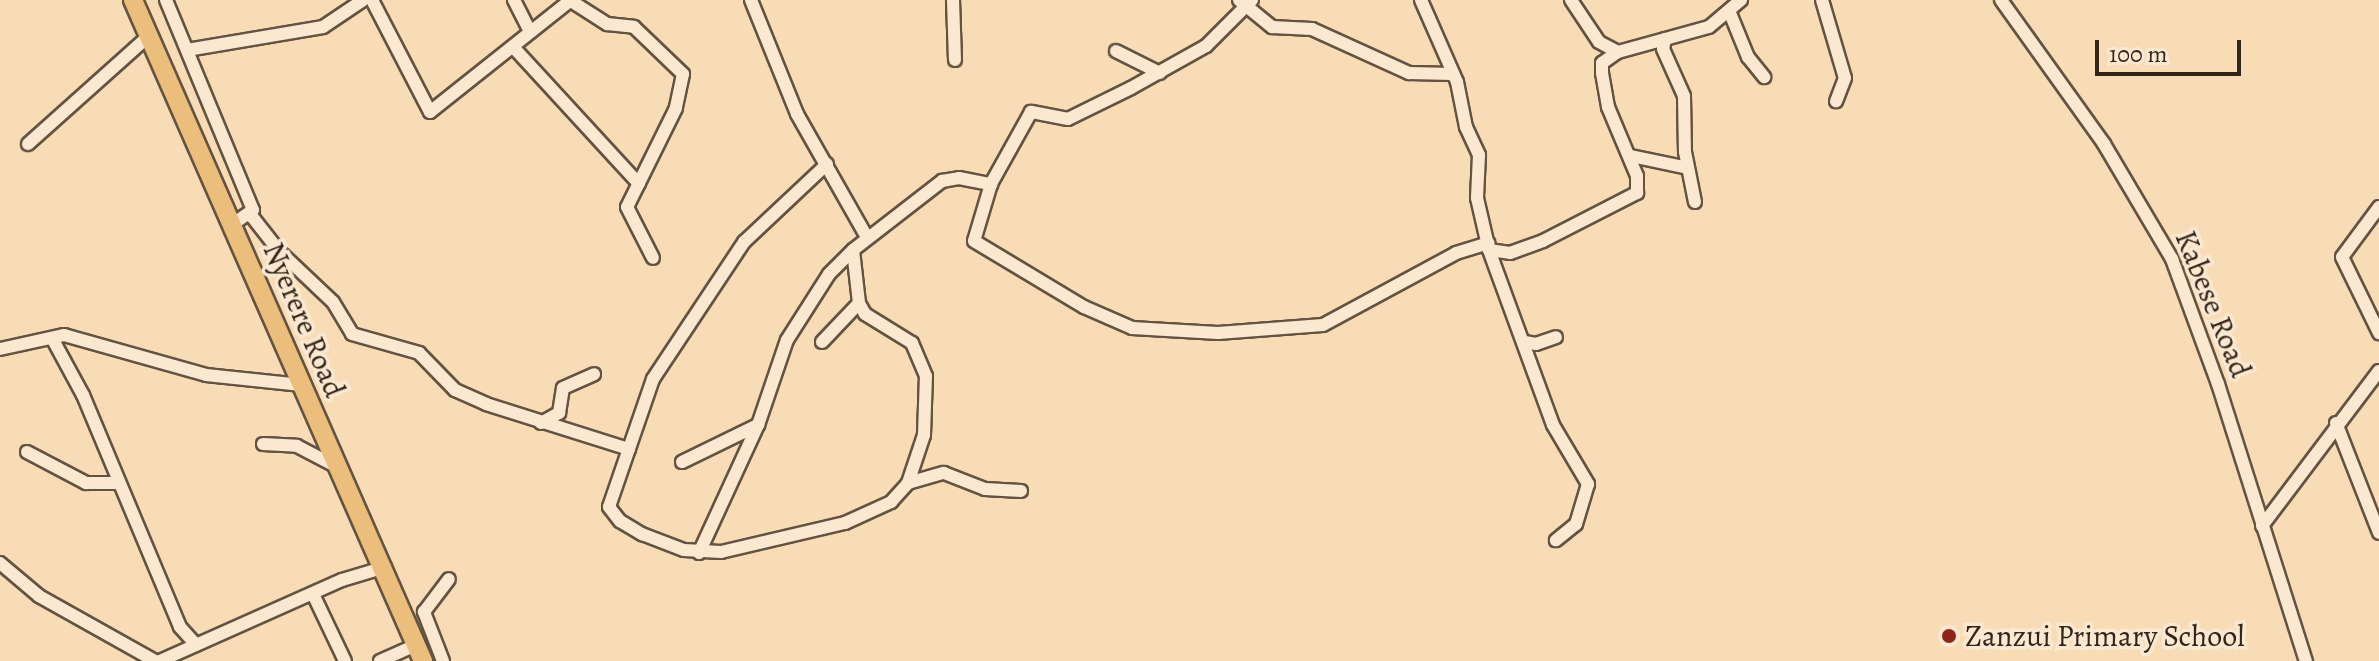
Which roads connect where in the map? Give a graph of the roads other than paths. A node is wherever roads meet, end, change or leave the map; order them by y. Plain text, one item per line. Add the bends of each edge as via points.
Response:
1 (133, 0) edge
2 (166, 0) edge
3 (363, 0) edge
4 (372, 0) edge
5 (514, 0) edge
6 (571, 0) edge
7 (751, 0) edge
8 (953, 0) edge
9 (1421, 0) edge
10 (1571, 0) edge
11 (1741, 0) edge
12 (1822, 0) edge
13 (2001, 0) edge
14 (1246, 2) edge
15 (1730, 13) junction
16 (530, 31) junction
17 (149, 36) junction
18 (1665, 39) junction
19 (515, 49) junction
20 (187, 50) junction
21 (1116, 51) dead end
22 (1618, 52) junction
23 (955, 60) dead end
24 (1160, 73) junction
25 (1453, 74) junction
26 (1764, 77) dead end
27 (1836, 101) dead end
28 (28, 144) dead end
29 (1631, 156) junction
30 (827, 164) junction
31 (1688, 168) junction
32 (639, 184) junction
33 (991, 184) junction
34 (1695, 202) dead end
35 (2379, 207) edge
36 (250, 214) junction
37 (233, 224) junction
38 (867, 237) junction
39 (1489, 246) junction
40 (853, 250) junction
41 (653, 258) dead end
42 (859, 303) junction
43 (2379, 333) edge
44 (1556, 337) dead end
45 (52, 338) junction
46 (822, 342) dead end
47 (1525, 342) junction
48 (1, 351) edge
49 (2379, 371) edge
50 (594, 374) dead end
51 (301, 385) junction
52 (541, 423) junction
53 (2336, 423) junction
54 (758, 425) junction
55 (263, 444) dead end
56 (629, 449) junction
57 (27, 452) dead end
58 (682, 462) dead end
59 (339, 468) junction
60 (117, 483) junction
61 (908, 483) junction
62 (1021, 491) dead end
63 (2262, 526) junction
64 (2379, 533) edge
65 (1556, 540) dead end
66 (699, 553) junction
67 (0, 563) edge
68 (385, 567) junction
69 (449, 579) dead end
70 (313, 594) junction
71 (196, 645) junction
72 (419, 653) edge
73 (158, 661) edge
74 (345, 661) edge
75 (380, 661) edge
76 (443, 661) edge
77 (2306, 661) edge

1 - 17 highway, Nyerere Road
2 - 20 street
3 - 20 street via 323,27
4 - 19 street via 430,112
5 - 16 street
6 - 16 street
6 - 32 street via 607,24 634,27 683,74 676,108
7 - 30 street via 775,68
8 - 23 street
9 - 25 street
10 - 22 street via 1594,37
11 - 15 street
12 - 27 street via 1845,78
13 - 63 street, Kabese Road via 2104,144 2172,259
14 - 24 street via 1206,46
14 - 25 street via 1272,27 1312,29 1409,73
15 - 18 street via 1693,34
15 - 26 street via 1748,57
16 - 19 street
17 - 28 street
17 - 37 highway, Nyerere Road
18 - 22 street
18 - 31 street via 1663,49 1684,96
19 - 32 street
20 - 36 street via 249,195
21 - 24 street
22 - 29 street via 1602,63 1602,73 1608,107
24 - 33 street via 1068,119 1031,112
25 - 39 street via 1479,155 1477,198
29 - 31 street
29 - 39 street via 1638,188 1633,196 1515,252
30 - 38 street
30 - 56 street via 744,242 702,298 653,379
31 - 34 street
32 - 41 street via 627,214
33 - 38 street via 959,178 942,181
33 - 39 street via 972,236 977,243 1084,307 1145,330 1218,333 1323,325 1456,253
35 - 43 street via 2342,257
36 - 37 street
36 - 52 street via 333,302 352,334 419,353 455,390
37 - 51 highway, Nyerere Road
38 - 40 street
39 - 47 street
40 - 42 street
40 - 54 street via 829,274 787,340
42 - 46 street
42 - 61 street via 871,320 912,343 926,376 924,435
44 - 47 street
45 - 48 street
45 - 51 street via 64,335 206,375
45 - 60 street via 83,395
47 - 65 street via 1553,425 1588,484 1576,524
49 - 53 street
50 - 52 street via 563,388 559,413
51 - 59 highway, Nyerere Road
52 - 56 street
53 - 63 street
53 - 64 street
54 - 58 street
54 - 66 street
55 - 59 street via 297,446
56 - 66 street via 612,512 642,534
57 - 60 street via 86,483
59 - 68 highway, Nyerere Road
60 - 71 street via 180,627
61 - 62 street via 944,473 985,489
61 - 66 street via 876,513 745,548
63 - 77 street, Kabese Road
67 - 73 street via 39,596
68 - 70 street
68 - 72 highway, Nyerere Road
69 - 76 street via 424,612
70 - 71 street
70 - 74 street
71 - 73 street
72 - 75 street

